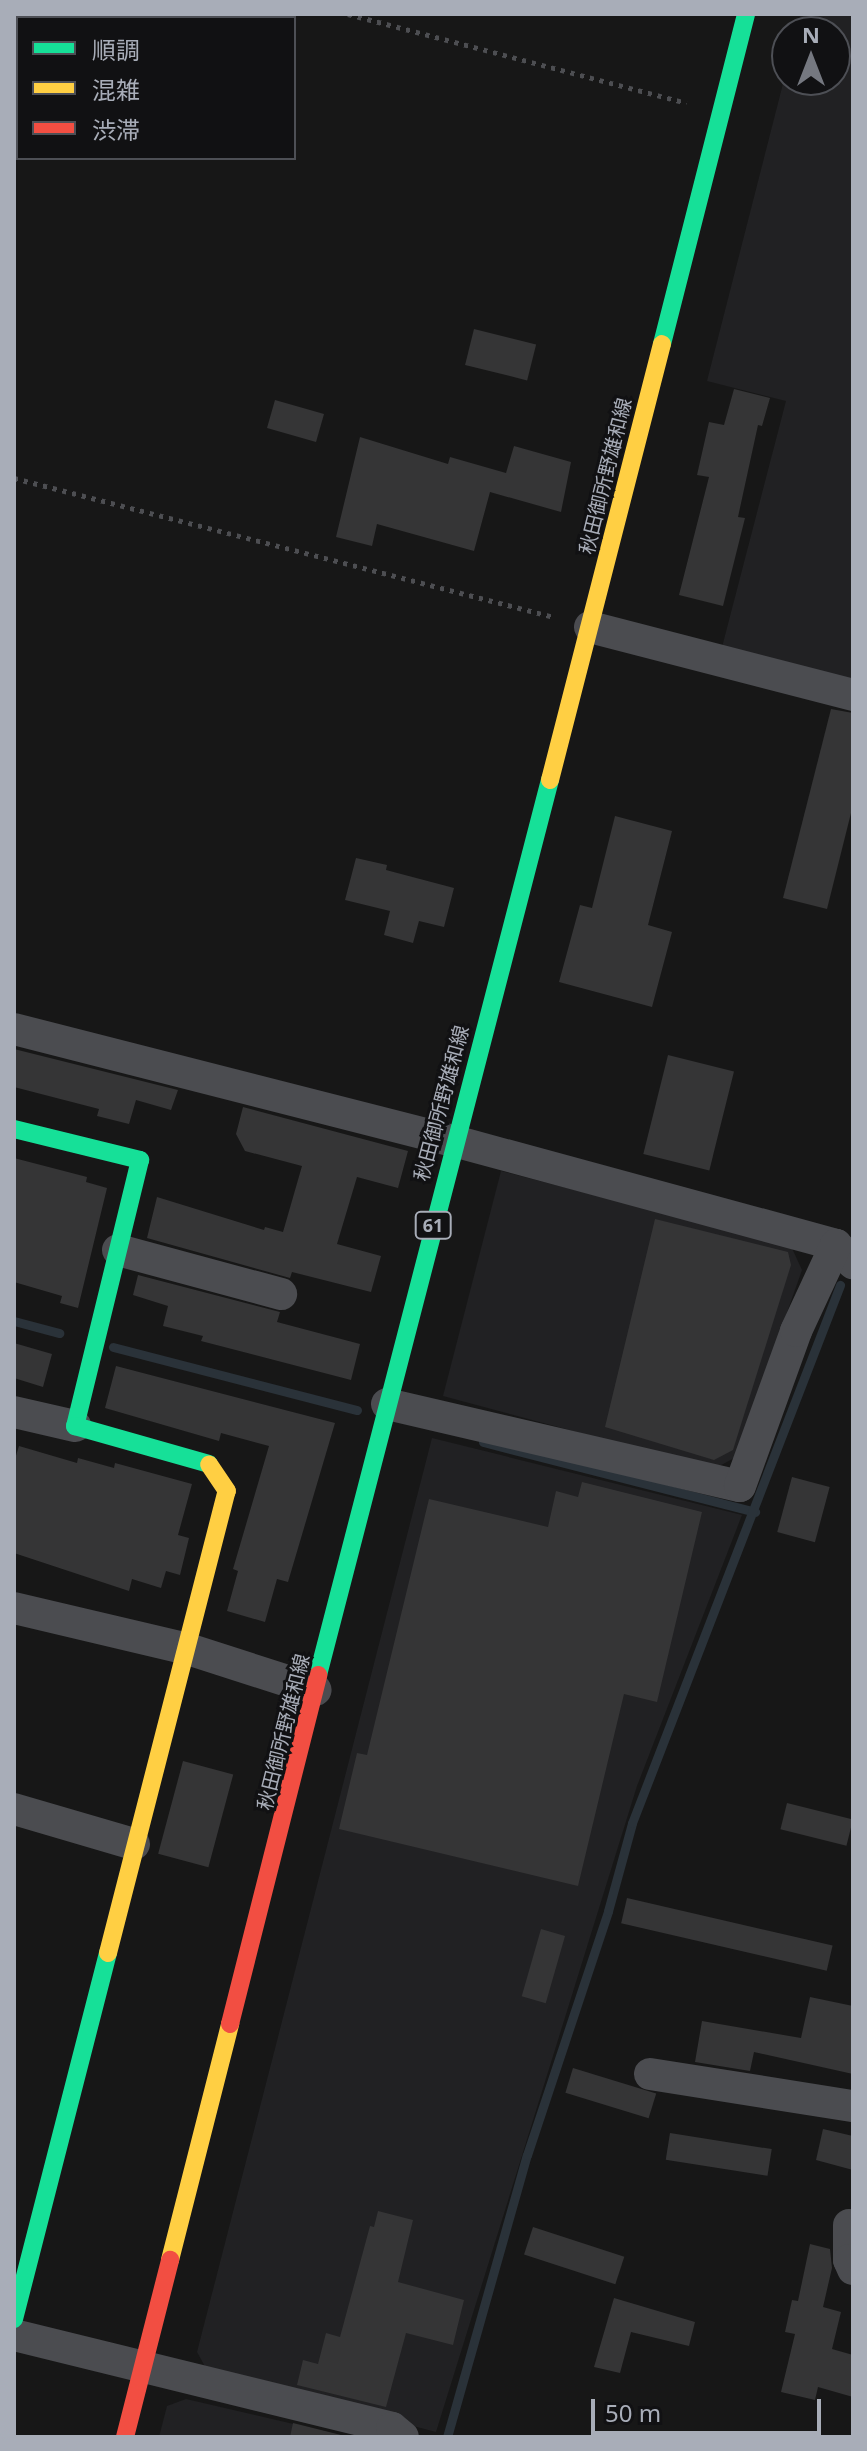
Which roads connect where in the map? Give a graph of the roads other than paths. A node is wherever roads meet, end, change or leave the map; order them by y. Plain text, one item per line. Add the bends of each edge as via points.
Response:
1 (746, 14) edge
2 (590, 627) junction
3 (853, 695) edge
4 (14, 1029) edge
5 (14, 1129) edge
6 (454, 1141) junction
7 (118, 1250) junction
8 (844, 1254) edge
9 (281, 1294) dead end
10 (387, 1404) junction
11 (14, 1412) edge
12 (75, 1426) junction
13 (14, 1608) edge
14 (188, 1649) junction
15 (316, 1690) junction
16 (14, 1809) edge
17 (134, 1844) junction
18 (650, 2074) dead end
19 (853, 2106) edge
20 (849, 2225) dead end
21 (853, 2269) edge
22 (14, 2319) edge
23 (14, 2335) edge
24 (143, 2365) junction
25 (125, 2437) edge
26 (403, 2437) edge

1 - 2 main road, 秋田御所野雄和線 / 61
2 - 3 street
2 - 6 main road, 秋田御所野雄和線 / 61
4 - 6 street
5 - 7 main road via 140,1160
6 - 8 street
6 - 10 main road, 秋田御所野雄和線 / 61
7 - 9 street
7 - 12 main road
8 - 10 street via 796,1331 740,1486
10 - 15 main road, 秋田御所野雄和線 / 61
11 - 12 street
12 - 14 main road via 208,1462 227,1491
13 - 14 street
14 - 15 street
14 - 17 main road
15 - 24 main road, 秋田御所野雄和線 / 61
16 - 17 street
17 - 22 main road
18 - 19 street
20 - 21 street
23 - 24 street
24 - 25 main road, 秋田御所野雄和線 / 61
24 - 26 street via 392,2428

